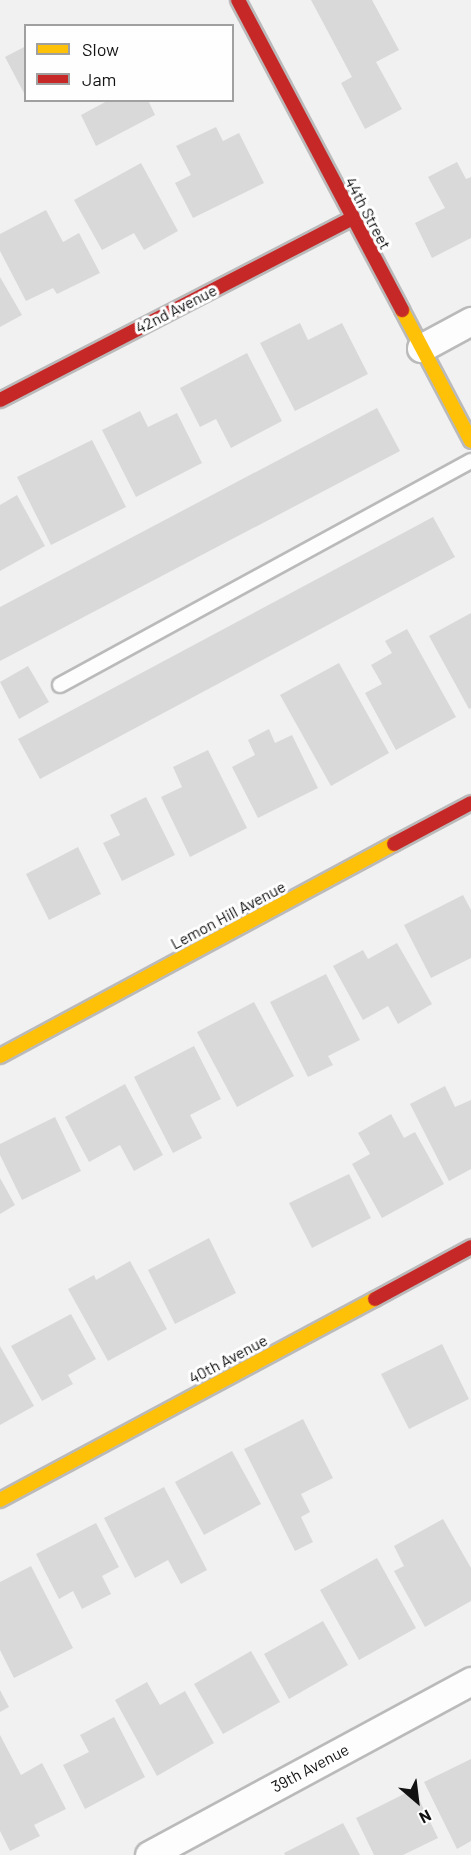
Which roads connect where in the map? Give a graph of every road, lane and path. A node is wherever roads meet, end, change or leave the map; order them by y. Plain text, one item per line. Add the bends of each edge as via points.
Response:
1 (238, 0) edge
2 (352, 218) junction
3 (471, 321) edge
4 (421, 348) junction
5 (0, 400) edge
6 (471, 441) edge
7 (471, 461) edge
8 (60, 685) dead end
9 (471, 802) edge
10 (0, 1056) edge
11 (471, 1247) edge
12 (0, 1500) edge
13 (471, 1682) edge
14 (149, 1855) edge

1 - 2 street, 44th Street
2 - 4 street, 44th Street
2 - 5 street, 42nd Avenue
3 - 4 street
4 - 6 street, 44th Street
7 - 8 lane
9 - 10 street, Lemon Hill Avenue
11 - 12 street, 40th Avenue
13 - 14 street, 39th Avenue

